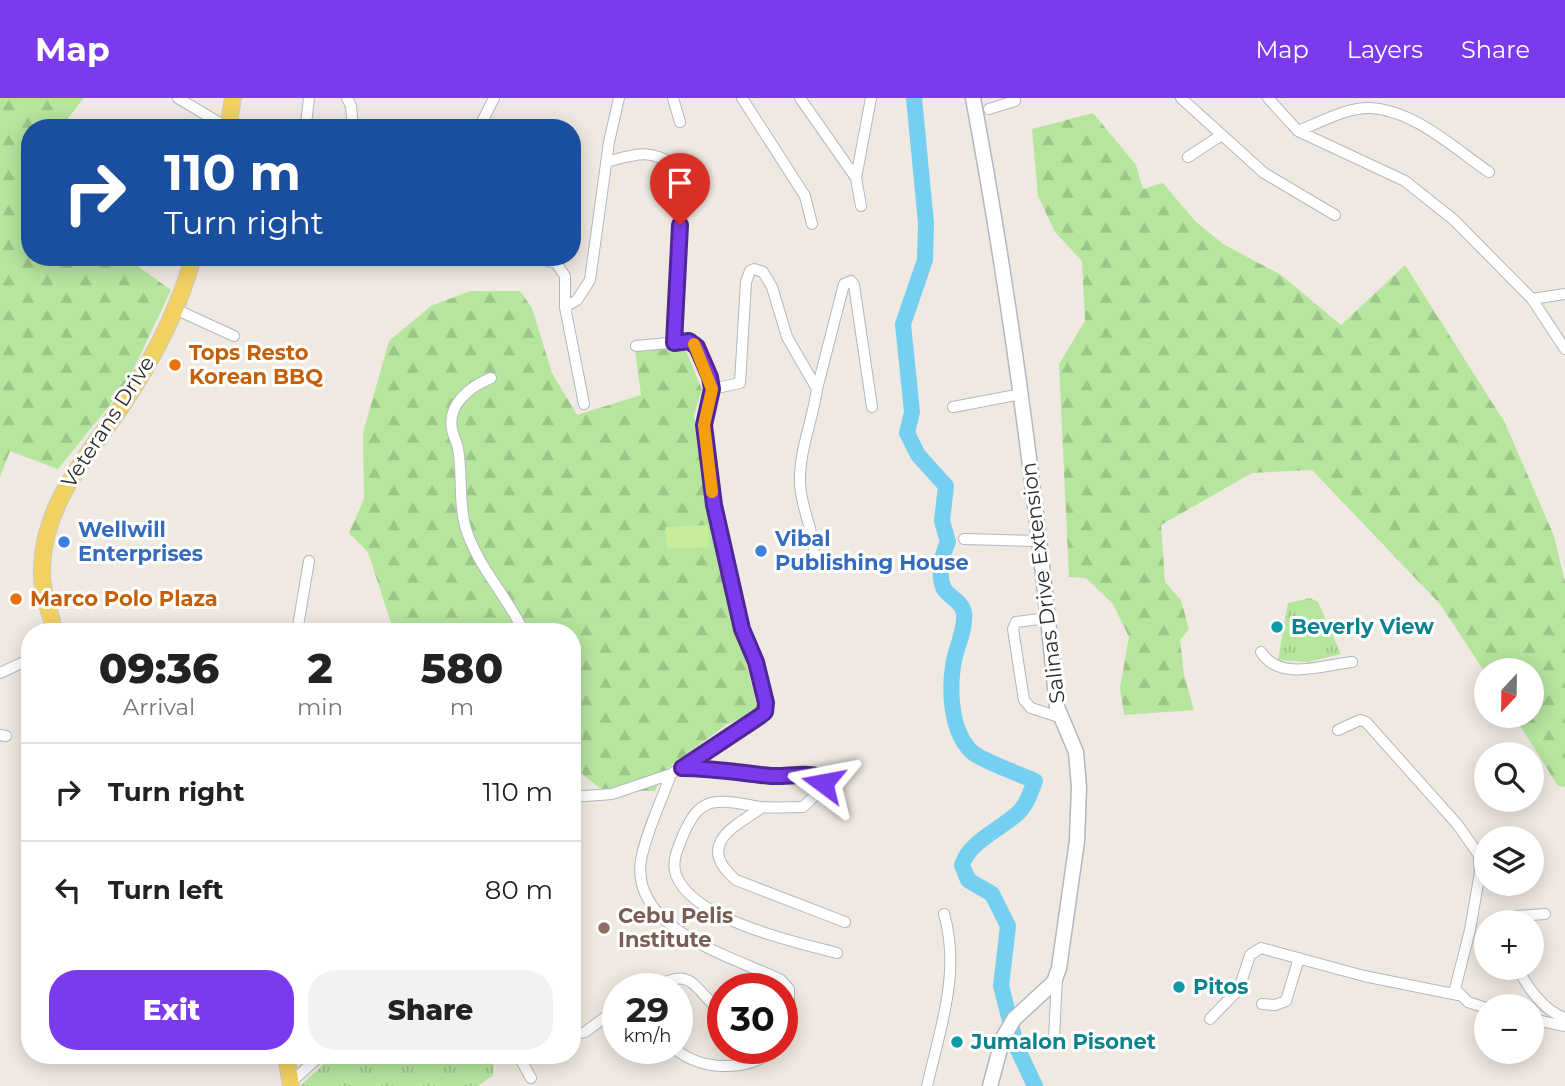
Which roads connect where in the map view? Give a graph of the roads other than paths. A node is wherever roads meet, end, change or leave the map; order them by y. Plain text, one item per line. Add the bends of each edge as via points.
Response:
1 (178, 98) edge
2 (233, 98) edge
3 (309, 98) edge
4 (347, 98) edge
5 (494, 98) edge
6 (619, 98) edge
7 (673, 98) edge
8 (742, 98) edge
9 (800, 98) edge
10 (871, 98) edge
11 (973, 98) edge
12 (1014, 98) edge
13 (1181, 98) edge
14 (1268, 98) edge
15 (989, 109) dead end
16 (213, 119) edge
17 (230, 119) edge
18 (307, 119) edge
19 (352, 119) edge
20 (484, 119) edge
21 (680, 122) dead end
22 (1297, 131) junction
23 (1220, 136) junction
24 (1188, 157) dead end
25 (606, 162) junction
26 (1489, 172) dead end
27 (856, 178) junction
28 (861, 206) dead end
29 (1335, 215) dead end
30 (812, 224) dead end
31 (190, 266) edge
32 (558, 266) edge
33 (1565, 294) edge
34 (1532, 299) junction
35 (565, 307) junction
36 (175, 309) junction
37 (234, 336) dead end
38 (674, 343) junction
39 (636, 346) dead end
40 (1565, 349) edge
41 (491, 378) dead end
42 (817, 388) junction
43 (712, 389) junction
44 (1021, 394) junction
45 (584, 404) dead end
46 (872, 407) dead end
47 (953, 407) dead end
48 (964, 539) dead end
49 (1038, 541) junction
50 (814, 552) dead end
51 (309, 561) dead end
52 (1047, 618) junction
53 (53, 623) edge
54 (299, 623) edge
55 (518, 623) edge
56 (1261, 652) dead end
57 (1352, 662) dead end
58 (21, 663) edge
59 (0, 673) edge
60 (1059, 718) junction
61 (1338, 730) dead end
62 (682, 768) junction
63 (671, 774) junction
64 (581, 796) edge
65 (763, 807) junction
66 (944, 914) dead end
67 (845, 922) dead end
68 (837, 953) dead end
69 (1299, 958) junction
70 (763, 973) edge
71 (1058, 976) junction
72 (1525, 980) edge
73 (693, 985) edge
74 (1458, 995) junction
75 (707, 998) edge
76 (1474, 1002) edge
77 (1262, 1004) dead end
78 (1565, 1018) edge
79 (1210, 1019) dead end
80 (602, 1020) edge
81 (1544, 1022) edge
82 (1565, 1027) edge
83 (581, 1033) edge
84 (1054, 1039) dead end
85 (693, 1062) edge
86 (287, 1064) edge
87 (312, 1064) edge
88 (523, 1064) edge
89 (728, 1064) edge
90 (531, 1078) dead end
91 (290, 1085) edge
92 (927, 1086) edge
93 (990, 1086) edge

1 - 16 street
2 - 17 main road
3 - 18 street
4 - 19 street
5 - 20 street
6 - 25 street
7 - 21 street
8 - 30 street via 805,196
9 - 27 street
10 - 27 street
11 - 44 street, Salinas Drive Extension via 999,235
12 - 15 street
13 - 23 street
14 - 22 street
22 - 26 street via 1371,108 1427,130
22 - 34 street via 1405,181 1454,220
23 - 24 street
23 - 29 street via 1264,173
25 - 35 street via 590,280 577,300
25 - 38 street via 653,153 676,166 680,225
27 - 28 street
31 - 36 main road, Veterans Drive
32 - 35 street via 565,276
33 - 34 street
34 - 40 street
35 - 45 street
36 - 37 street
36 - 53 main road, Veterans Drive via 137,380 62,493 41,569
38 - 39 street
38 - 43 street via 689,341 697,347
41 - 55 street via 474,385 452,416 459,502 475,552
42 - 43 street via 787,337 772,287 763,272 754,269 746,282 740,383
42 - 46 street via 844,284 851,281
42 - 50 street via 799,479
43 - 62 street via 704,425 714,505 742,629 766,703 760,716
44 - 47 street
44 - 49 street, Salinas Drive Extension
48 - 49 street
49 - 52 street, Salinas Drive Extension
51 - 54 street
52 - 60 street, Salinas Drive Extension
52 - 60 street via 1016,622 1013,629 1024,700 1031,708
56 - 57 street via 1276,666 1293,670
58 - 59 street
60 - 71 street, Salinas Drive Extension via 1076,752 1079,787 1077,841
61 - 74 street via 1360,720 1366,722 1479,855 1470,930 1455,982
62 - 63 street
62 - 65 street via 821,777 821,790 803,807
63 - 64 street via 612,794
63 - 70 street via 641,859 644,894 681,932
65 - 67 street via 723,837 717,847 725,871 736,880
65 - 68 street via 716,802 703,806 691,818 675,855 677,876 699,902 719,914
66 - 92 street via 951,978
69 - 74 street
69 - 77 street via 1286,1000
69 - 79 street via 1272,950 1254,951 1239,989
71 - 84 street
71 - 93 street via 1014,1019 1003,1038
72 - 78 street via 1556,1015
73 - 75 street
74 - 76 street
80 - 83 street
81 - 82 street
85 - 89 street
86 - 91 main road
87 - 91 street
88 - 90 street

